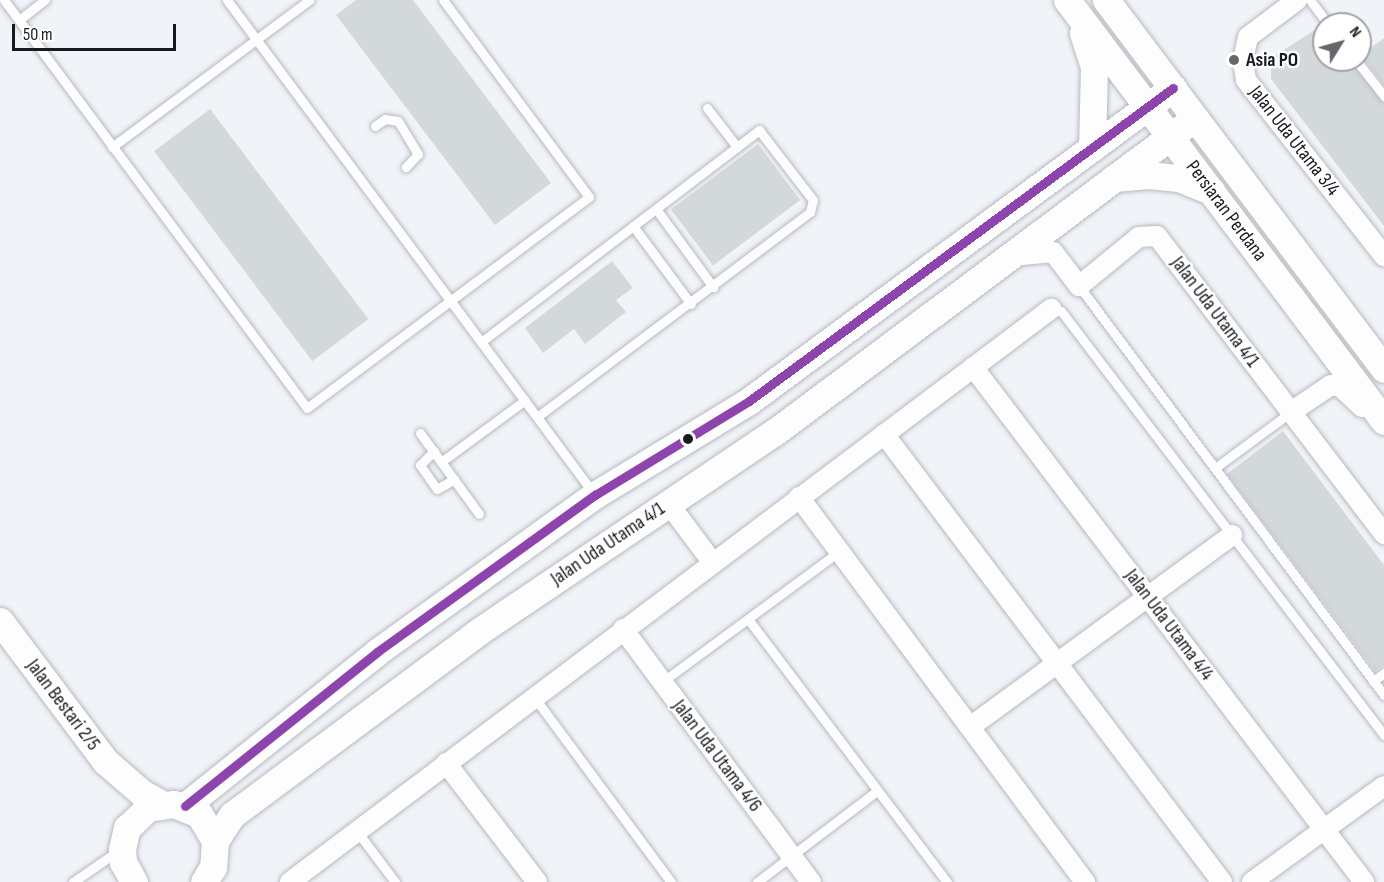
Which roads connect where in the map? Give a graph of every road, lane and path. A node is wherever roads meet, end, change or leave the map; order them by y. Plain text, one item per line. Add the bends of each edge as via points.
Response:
1 (4, 0) edge
2 (45, 0) edge
3 (227, 0) edge
4 (309, 0) edge
5 (443, 0) edge
6 (1106, 0) edge
7 (1297, 0) edge
8 (1071, 5) edge
9 (19, 20) junction
10 (256, 39) junction
11 (1365, 72) edge
12 (1173, 88) junction
13 (1384, 96) edge
14 (1147, 107) junction
15 (707, 108) dead end
16 (1195, 118) junction
17 (375, 126) dead end
18 (1170, 137) junction
19 (112, 147) junction
20 (736, 147) junction
21 (1092, 148) junction
22 (406, 168) dead end
23 (1114, 178) junction
24 (1211, 190) junction
25 (656, 209) junction
26 (633, 226) junction
27 (1010, 256) junction
28 (1384, 256) edge
29 (1078, 286) junction
30 (713, 287) junction
31 (450, 301) junction
32 (691, 303) junction
33 (1051, 309) joint
34 (481, 342) junction
35 (973, 367) junction
36 (1384, 369) edge
37 (525, 400) junction
38 (1291, 412) junction
39 (537, 417) junction
40 (1384, 421) edge
41 (1384, 427) edge
42 (420, 433) dead end
43 (884, 434) junction
44 (434, 451) junction
45 (441, 462) junction
46 (1215, 468) junction
47 (454, 478) junction
48 (595, 495) junction
49 (799, 497) junction
50 (668, 503) junction
51 (479, 514) dead end
52 (1384, 534) edge
53 (1232, 536) junction
54 (840, 551) junction
55 (713, 562) junction
56 (1148, 598) junction
57 (748, 619) junction
58 (0, 621) edge
59 (623, 629) junction
60 (1057, 664) junction
61 (1384, 673) edge
62 (1373, 681) junction
63 (662, 682) junction
64 (1384, 695) edge
65 (534, 697) junction
66 (970, 727) junction
67 (1384, 735) edge
68 (105, 761) junction
69 (446, 762) junction
70 (1384, 786) edge
71 (878, 791) junction
72 (173, 805) junction
73 (1324, 829) junction
74 (356, 830) junction
75 (124, 839) junction
76 (792, 856) junction
77 (213, 868) edge
78 (291, 880) edge
79 (73, 882) edge
80 (134, 882) edge
81 (395, 882) edge
82 (537, 882) edge
83 (671, 882) edge
84 (757, 882) edge
85 (811, 882) edge
86 (947, 882) edge
87 (1085, 882) edge
88 (1222, 882) edge
89 (1252, 882) edge
90 (1364, 882) edge

1 - 9 lane
2 - 9 lane
3 - 10 lane
4 - 10 lane
5 - 31 lane via 589,196
6 - 12 street, Persiaran Perdana
7 - 28 street, Jalan Uda Utama 3/4 via 1248,37 1243,61 1246,80
8 - 14 street, Persiaran Perdana
8 - 21 street via 1094,67
9 - 19 lane
10 - 19 lane
10 - 31 lane
11 - 13 lane
12 - 14 street
12 - 16 street, Persiaran Perdana
14 - 18 street, Persiaran Perdana
14 - 21 street
15 - 20 lane
16 - 18 street, Jalan Uda Utama 4/1
16 - 36 street, Persiaran Perdana
17 - 22 lane via 386,119 398,121 418,154
18 - 23 street, Jalan Uda Utama 4/1
18 - 24 street, Persiaran Perdana
19 - 31 lane via 307,408
20 - 25 lane
20 - 30 lane via 759,129 813,200 810,212
21 - 48 street via 749,401
23 - 24 street via 1179,178
23 - 27 street, Jalan Uda Utama 4/1
24 - 40 street, Persiaran Perdana
25 - 26 lane
25 - 30 lane
26 - 32 lane
26 - 34 lane
27 - 29 street via 1053,252
27 - 50 street, Jalan Uda Utama 4/1 via 775,432
29 - 38 street, Jalan Uda Utama 4/1 via 1139,237 1157,236
29 - 46 lane
30 - 32 lane
31 - 34 lane
32 - 39 lane
33 - 35 street
33 - 53 lane via 1061,310
34 - 37 lane
35 - 43 street
35 - 56 street, Jalan Uda Utama 4/4
37 - 39 lane
37 - 45 lane
38 - 41 street via 1331,385 1341,387
38 - 46 lane
38 - 52 street, Jalan Uda Utama 4/1
39 - 48 lane
42 - 44 lane
43 - 49 street
43 - 60 street
44 - 45 lane
44 - 47 lane via 420,465 437,489
45 - 47 lane
46 - 62 lane
47 - 51 lane
48 - 72 street
49 - 54 street
49 - 55 street
50 - 55 street
50 - 77 street, Jalan Uda Utama 4/1 via 478,632 232,815
53 - 56 street
53 - 67 lane
54 - 57 lane
54 - 66 street
55 - 59 street
56 - 60 street
56 - 73 street, Jalan Uda Utama 4/4
57 - 63 lane
57 - 71 lane
58 - 68 street, Jalan Bestari 2/5
59 - 63 street, Jalan Uda Utama 4/6
59 - 65 street
60 - 66 street
60 - 88 street
61 - 62 lane
62 - 64 lane
63 - 76 street, Jalan Uda Utama 4/6
65 - 69 street
65 - 83 lane
66 - 87 street
68 - 72 street, Jalan Bestari 2/5 via 142,793
68 - 75 street, Jalan Bestari 2/5
69 - 74 street
69 - 82 street
70 - 73 street
71 - 76 lane
71 - 86 lane
72 - 75 street via 148,808
72 - 77 street, Jalan Bestari 2/5 via 204,820
73 - 89 street
73 - 90 street, Jalan Uda Utama 4/4
74 - 78 street
74 - 81 lane
75 - 79 lane
75 - 80 street, Jalan Bestari 2/5 via 123,862
76 - 84 lane
76 - 85 street, Jalan Uda Utama 4/6

